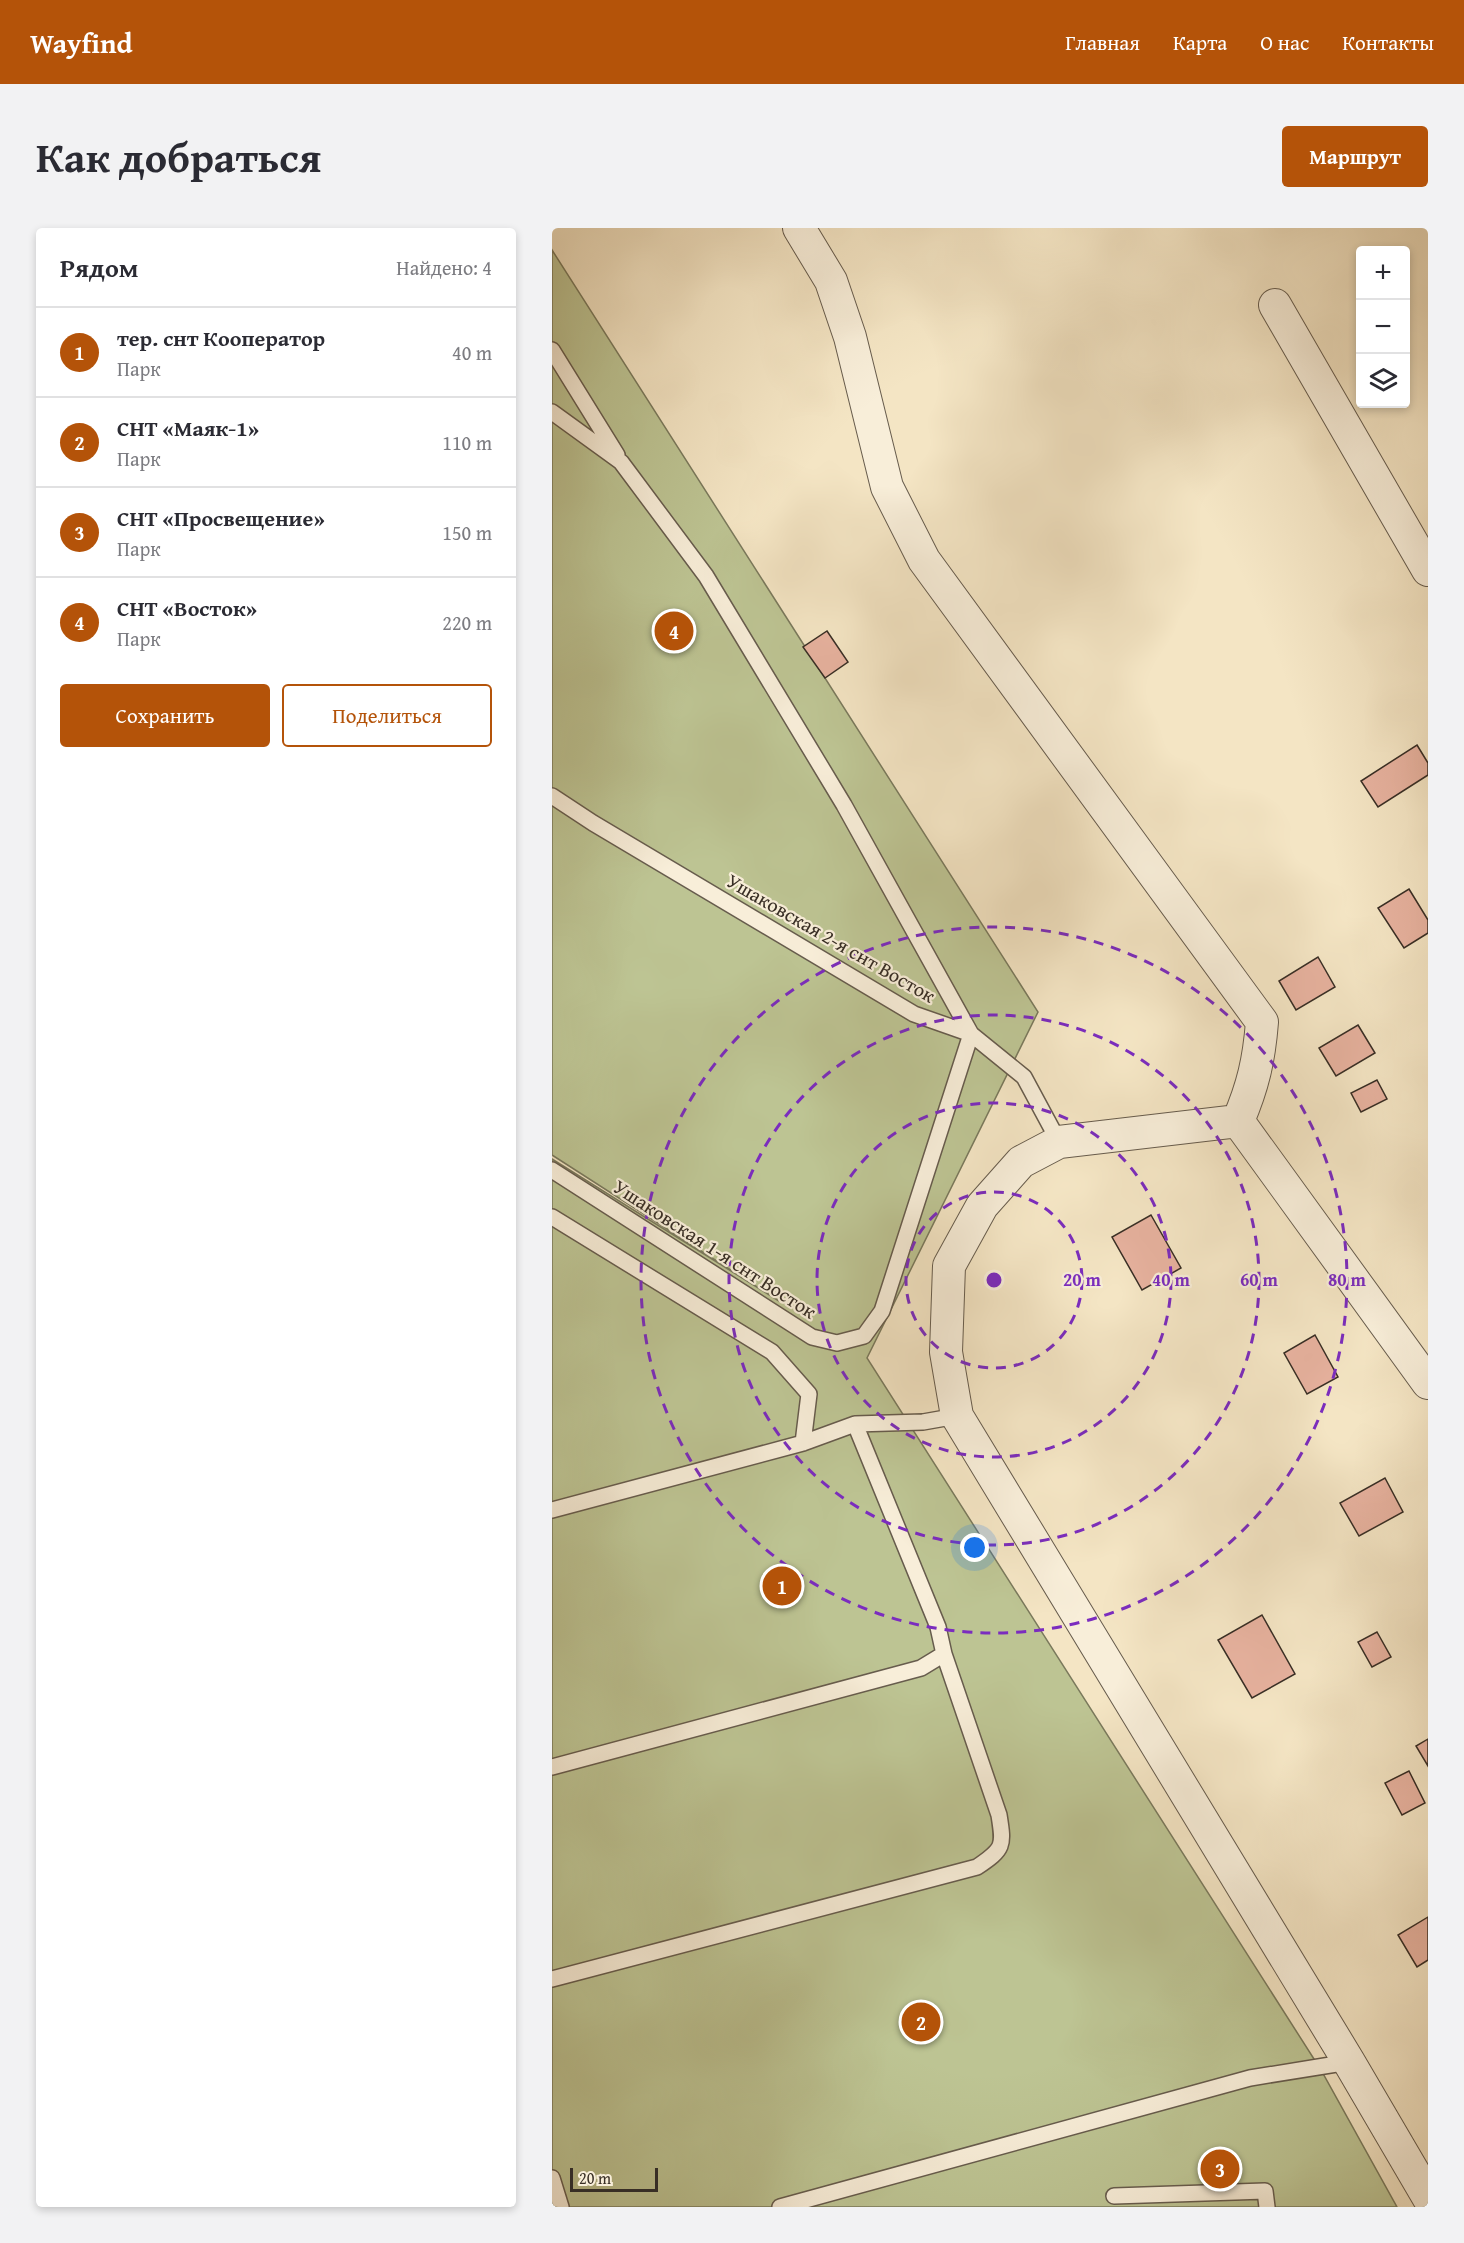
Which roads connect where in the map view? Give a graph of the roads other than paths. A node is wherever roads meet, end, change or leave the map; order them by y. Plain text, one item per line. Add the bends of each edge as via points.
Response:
1 (799, 228) edge
2 (1275, 305) dead end
3 (552, 350) edge
4 (552, 412) edge
5 (621, 462) junction
6 (1428, 570) edge
7 (552, 795) edge
8 (971, 1034) junction
9 (1238, 1121) junction
10 (1059, 1142) junction
11 (552, 1170) edge
12 (552, 1217) edge
13 (1428, 1383) edge
14 (957, 1416) junction
15 (855, 1424) junction
16 (803, 1443) junction
17 (552, 1510) edge
18 (944, 1654) junction
19 (552, 1767) edge
20 (552, 1979) edge
21 (1349, 2062) junction
22 (552, 2178) edge
23 (1114, 2196) dead end
24 (1428, 2197) edge
25 (799, 2204) edge
26 (561, 2207) edge
27 (780, 2207) edge
28 (1267, 2207) edge

1 - 9 street via 831,281 850,337 887,487 924,560 1262,1022 1252,1087
2 - 6 street
3 - 5 lane
4 - 5 lane
5 - 8 lane via 706,576 844,805
7 - 8 lane, Ушаковская 2-я снт Восток via 914,1014
8 - 10 lane, Ушаковская 2-я снт Восток via 1024,1077
8 - 11 lane, Ушаковская 1-я снт Восток via 882,1311 864,1335 837,1343 812,1337
9 - 10 street
9 - 13 street
10 - 14 street via 1021,1162 982,1206 949,1266 946,1352
12 - 16 lane via 772,1352 809,1394
14 - 15 lane via 923,1422
14 - 21 street
15 - 16 lane
15 - 18 lane via 938,1627
16 - 17 lane
18 - 19 lane via 921,1668
18 - 20 lane via 999,1815 1003,1841 994,1856 977,1867
21 - 24 street
21 - 25 lane via 1250,2078
22 - 26 lane
23 - 28 lane via 1265,2191
25 - 27 lane

